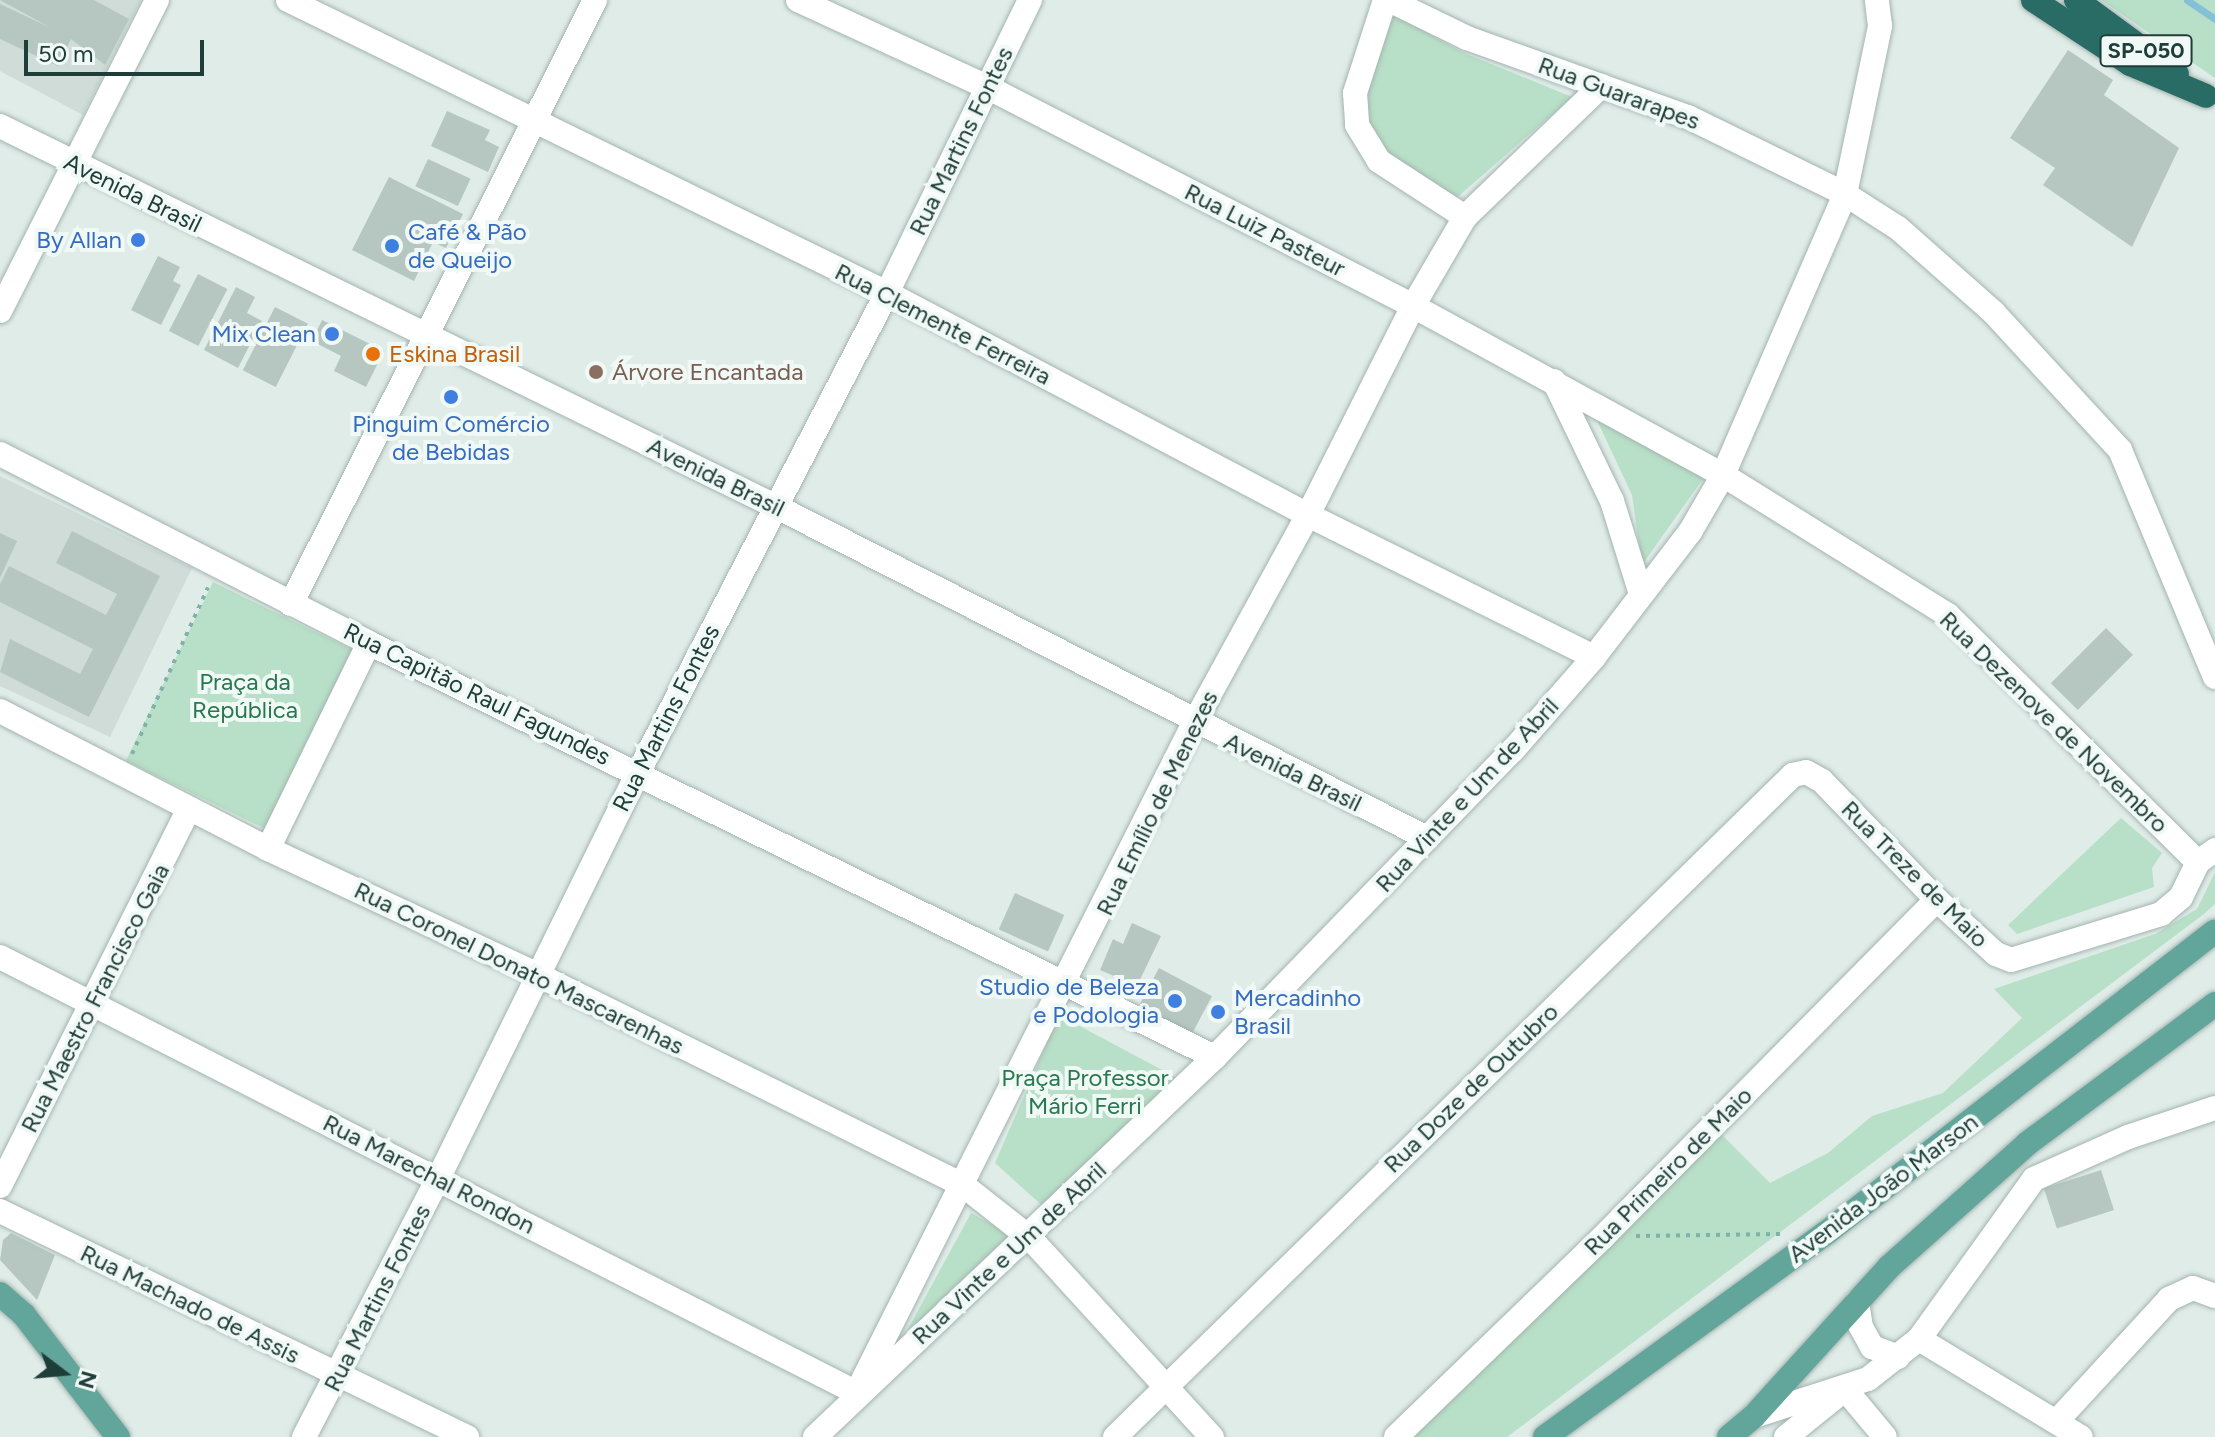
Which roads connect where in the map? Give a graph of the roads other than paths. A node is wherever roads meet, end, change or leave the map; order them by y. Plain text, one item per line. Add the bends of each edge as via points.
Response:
1 (157, 0) edge
2 (288, 0) edge
3 (595, 0) edge
4 (798, 0) edge
5 (1030, 0) edge
6 (1387, 0) edge
7 (1877, 0) edge
8 (2033, 0) edge
9 (2076, 0) edge
10 (1601, 86) junction
11 (989, 88) junction
12 (2211, 99) edge
13 (534, 123) junction
14 (0, 126) edge
15 (72, 164) junction
16 (1845, 194) junction
17 (1465, 217) junction
18 (887, 293) junction
19 (1413, 306) junction
20 (0, 311) edge
21 (427, 334) junction
22 (1554, 381) junction
23 (0, 454) edge
24 (1723, 475) junction
25 (775, 506) junction
26 (1308, 515) junction
27 (1641, 594) junction
28 (291, 604) junction
29 (369, 643) junction
30 (1594, 657) junction
31 (2215, 677) edge
32 (0, 711) edge
33 (1194, 723) junction
34 (639, 771) junction
35 (1834, 793) joint
36 (189, 809) junction
37 (1427, 838) junction
38 (268, 849) junction
39 (2206, 856) edge
40 (1937, 900) junction
41 (2215, 931) edge
42 (0, 957) edge
43 (536, 974) junction
44 (1068, 983) junction
45 (93, 1003) junction
46 (2215, 1004) edge
47 (1215, 1057) junction
48 (2215, 1108) edge
49 (438, 1179) junction
50 (963, 1185) junction
51 (0, 1186) edge
52 (0, 1211) edge
53 (1030, 1238) junction
54 (0, 1294) edge
55 (2215, 1296) edge
56 (1857, 1302) junction
57 (1919, 1339) junction
58 (1898, 1357) junction
59 (338, 1378) junction
60 (1166, 1386) junction
61 (1845, 1389) junction
62 (857, 1393) junction
63 (1754, 1416) junction
64 (2056, 1422) junction
65 (118, 1437) edge
66 (304, 1437) edge
67 (467, 1437) edge
68 (815, 1437) edge
69 (1115, 1437) edge
70 (1212, 1437) edge
71 (1396, 1437) edge
72 (1545, 1437) edge
73 (1729, 1437) edge
74 (1786, 1437) edge
75 (1885, 1437) edge
76 (2081, 1437) edge

1 - 15 street
2 - 13 street, Rua Clemente Ferreira
3 - 13 street
4 - 11 street, Rua Luiz Pasteur
5 - 11 street, Rua Martins Fontes
6 - 10 street, Rua Guararapes via 1467,38
6 - 17 street via 1355,93 1364,145 1379,161
7 - 16 street, Rua Vinte e Um de Abril via 1880,26
8 - 12 highway via 2130,64
9 - 12 highway, SP-050
10 - 16 street, Rua Guararapes via 1688,117
10 - 17 street, Rua Emílio de Menezes
11 - 18 street, Rua Martins Fontes
11 - 19 street, Rua Luiz Pasteur
13 - 18 street, Rua Clemente Ferreira
13 - 21 street
14 - 15 street, Avenida Brasil
15 - 20 street
15 - 21 street, Avenida Brasil
16 - 24 street, Rua Vinte e Um de Abril
16 - 31 street, Rua Guararapes via 1898,228 1993,312 2120,450
17 - 19 street, Rua Emílio de Menezes
18 - 25 street, Rua Martins Fontes
18 - 26 street, Rua Clemente Ferreira
19 - 22 street, Rua Luiz Pasteur
19 - 26 street, Rua Emílio de Menezes
21 - 25 street, Avenida Brasil
21 - 28 street
22 - 24 street, Rua Luiz Pasteur
22 - 27 street via 1612,501
23 - 28 street, Rua Capitão Raul Fagundes
24 - 27 street, Rua Vinte e Um de Abril via 1690,532
24 - 39 street, Rua Dezenove de Novembro via 1948,615
25 - 33 street, Avenida Brasil
25 - 34 street, Rua Martins Fontes
26 - 30 street, Rua Clemente Ferreira
26 - 33 street, Rua Emílio de Menezes
27 - 30 street, Rua Vinte e Um de Abril
28 - 29 street, Rua Capitão Raul Fagundes
29 - 34 street, Rua Capitão Raul Fagundes
29 - 38 street
30 - 37 street, Rua Vinte e Um de Abril
32 - 36 street, Rua Coronel Donato Mascarenhas
33 - 37 street, Avenida Brasil
33 - 44 street, Rua Emílio de Menezes
34 - 43 street, Rua Martins Fontes
34 - 44 street, Rua Capitão Raul Fagundes
35 - 40 street, Rua Treze de Maio
35 - 60 street, Rua Doze de Outubro via 1806,772 1781,785
36 - 38 street, Rua Coronel Donato Mascarenhas
36 - 45 street, Rua Maestro Francisco Gaia
37 - 47 street, Rua Vinte e Um de Abril
38 - 43 street, Rua Coronel Donato Mascarenhas
39 - 40 street, Rua Treze de Maio via 2181,897 2161,914 2020,959 1996,954
40 - 71 street, Rua Primeiro de Maio
41 - 72 main road, Avenida João Marson via 1826,1233
42 - 45 street, Rua Marechal Rondon
43 - 49 street, Rua Martins Fontes
43 - 50 street, Rua Coronel Donato Mascarenhas
44 - 47 street, Rua Capitão Raul Fagundes
44 - 50 street, Rua Emílio de Menezes
45 - 49 street, Rua Marechal Rondon
45 - 51 street, Rua Maestro Francisco Gaia
46 - 56 main road via 2028,1143
47 - 53 street, Rua Vinte e Um de Abril
48 - 57 street via 2128,1137 2034,1179
49 - 59 street, Rua Martins Fontes
49 - 62 street, Rua Marechal Rondon
50 - 53 street, Rua Coronel Donato Mascarenhas
50 - 62 street, Rua Emílio de Menezes
52 - 59 street, Rua Machado de Assis
53 - 60 street, Rua Coronel Donato Mascarenhas
53 - 62 street, Rua Vinte e Um de Abril
54 - 65 main road via 24,1315
55 - 64 street via 2193,1288 2169,1299
56 - 58 street via 1861,1327 1872,1347
56 - 63 main road
57 - 58 street
57 - 64 street
58 - 61 street
59 - 66 street, Rua Martins Fontes
59 - 67 street, Rua Machado de Assis
60 - 69 street, Rua Doze de Outubro
60 - 70 street, Rua Coronel Donato Mascarenhas
61 - 63 street
61 - 74 street
61 - 75 street
62 - 68 street, Rua Vinte e Um de Abril
63 - 73 main road
64 - 76 street

